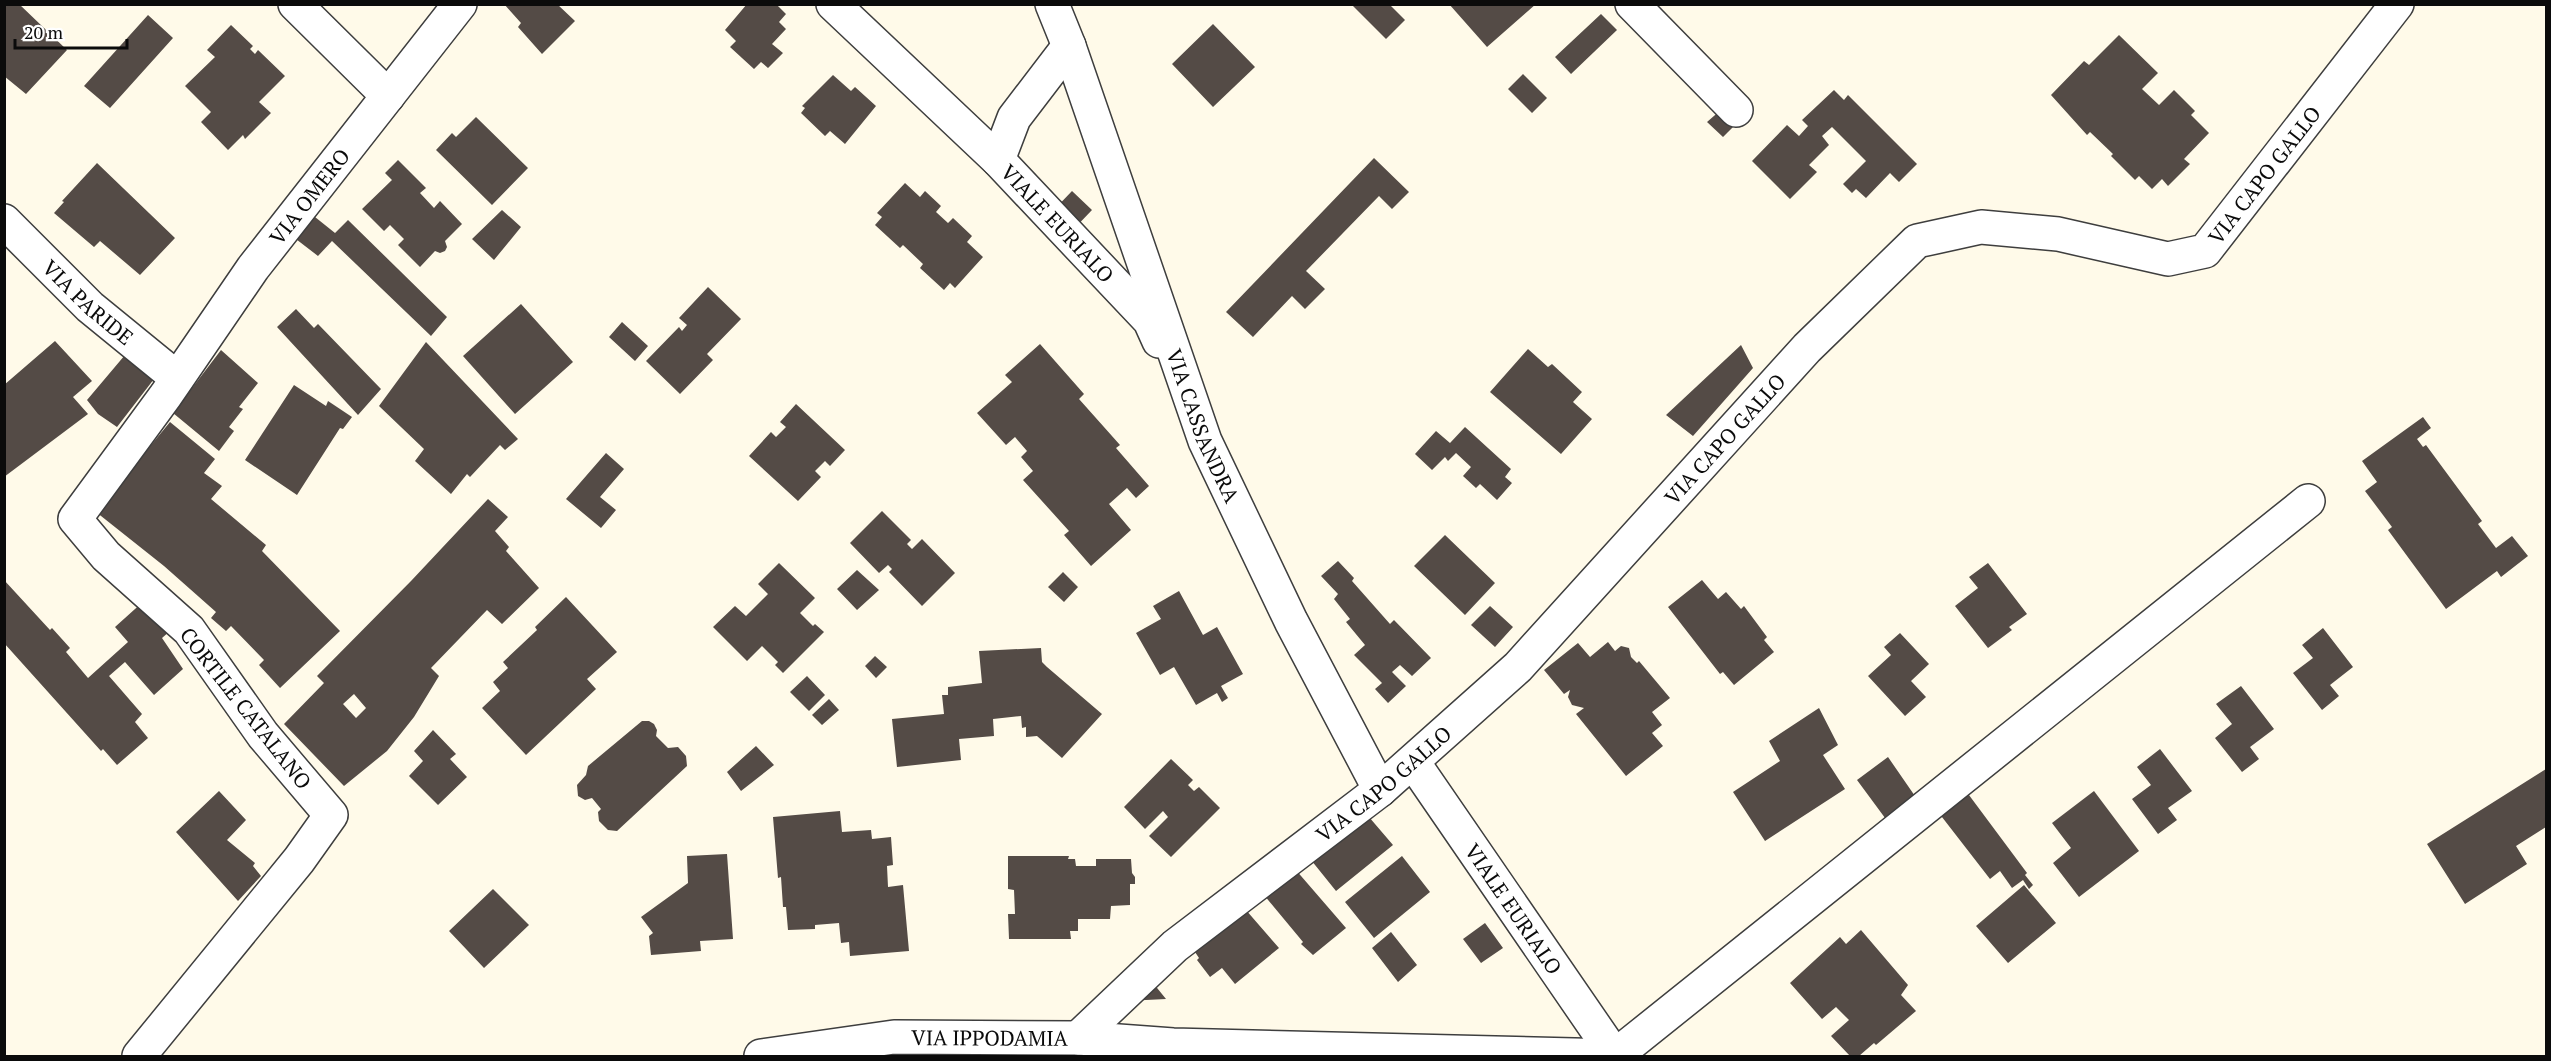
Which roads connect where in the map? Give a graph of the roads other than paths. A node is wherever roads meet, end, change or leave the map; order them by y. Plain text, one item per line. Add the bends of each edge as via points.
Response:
1 (296, 4) edge
2 (460, 4) edge
3 (833, 4) edge
4 (1052, 4) edge
5 (1632, 4) edge
6 (2397, 4) edge
7 (1069, 46) junction
8 (388, 96) junction
9 (1736, 110) dead end
10 (998, 160) junction
11 (4, 221) edge
12 (171, 387) junction
13 (1205, 441) junction
14 (2308, 501) dead end
15 (1413, 762) junction
16 (1380, 790) junction
17 (1078, 1038) junction
18 (1175, 1051) edge
19 (140, 1056) edge
20 (761, 1056) edge
21 (1615, 1056) edge

1 - 8 street
2 - 8 street, VIA OMERO
3 - 10 street
4 - 7 street
5 - 9 street
6 - 15 street, VIA CAPO GALLO via 2205,251 2168,259 2058,234 1981,227 1917,241 1807,348 1518,667
7 - 10 street, VIALE EURIALO via 1014,118
7 - 13 street, VIA CASSANDRA
8 - 12 street, VIA OMERO via 253,267
10 - 13 street, VIALE EURIALO via 1149,321
11 - 12 street, VIA PARIDE
12 - 19 street, CORTILE CATALANO via 75,519 106,556 189,630 263,735 331,815
13 - 16 street, VIA CASSANDRA via 1291,621
14 - 21 street
15 - 16 street, VIA CAPO GALLO
15 - 21 street, VIALE EURIALO
16 - 17 street, VIA CAPO GALLO via 1175,946
17 - 18 street, VIA IPPODAMIA
17 - 20 street, VIA IPPODAMIA via 894,1036
18 - 21 street, VIA IPPODAMIA

